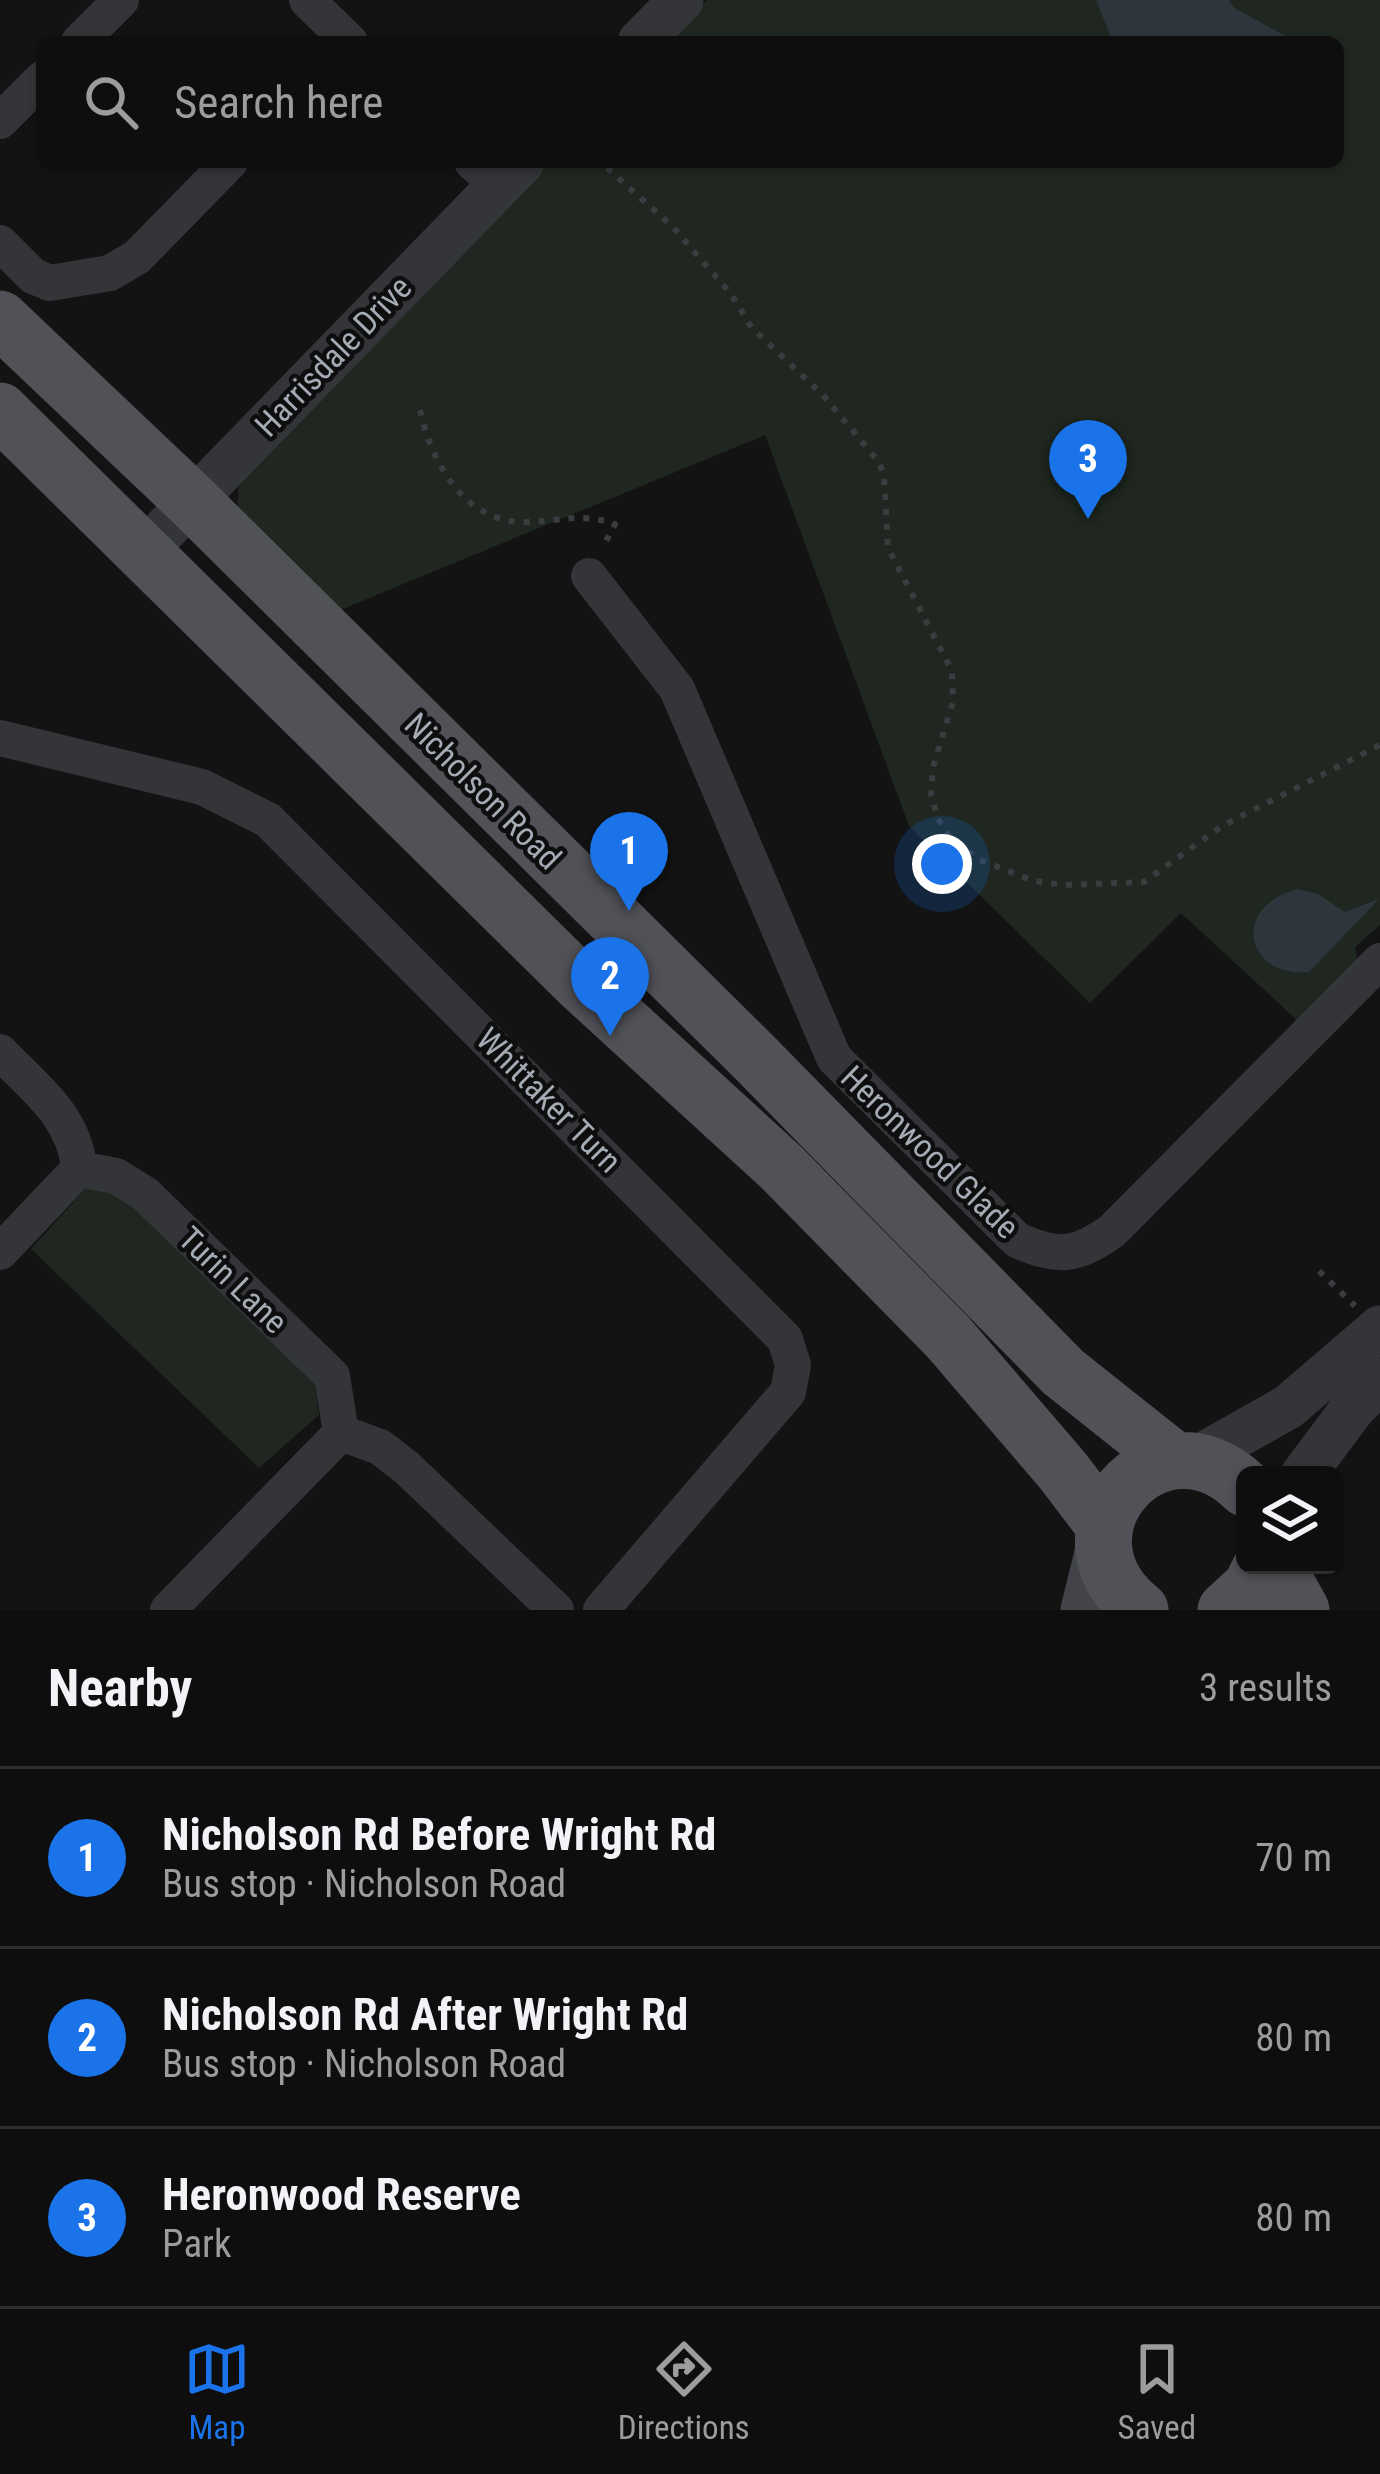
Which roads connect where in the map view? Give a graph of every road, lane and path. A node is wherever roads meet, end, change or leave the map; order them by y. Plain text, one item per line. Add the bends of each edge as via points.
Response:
1 (121, 0) edge
2 (307, 0) edge
3 (681, 0) edge
4 (85, 36) edge
5 (344, 36) edge
6 (646, 36) edge
7 (36, 85) edge
8 (0, 121) edge
9 (224, 168) edge
10 (607, 168) dead end
11 (498, 170) edge
12 (0, 243) edge
13 (0, 319) edge
14 (420, 410) dead end
15 (0, 411) edge
16 (193, 502) junction
17 (144, 551) junction
18 (589, 576) joint
19 (0, 738) edge
20 (1380, 745) edge
21 (1380, 961) edge
22 (0, 1052) edge
23 (79, 1169) junction
24 (0, 1252) edge
25 (1319, 1271) dead end
26 (1367, 1317) edge
27 (1380, 1381) edge
28 (341, 1433) junction
29 (1184, 1461) junction
30 (1310, 1466) edge
31 (1236, 1481) edge
32 (1103, 1535) junction
33 (1258, 1574) edge
34 (1281, 1574) edge
35 (168, 1610) edge
36 (556, 1610) edge
37 (601, 1610) edge
38 (1086, 1610) edge
39 (1140, 1610) edge
40 (1226, 1610) edge
41 (1301, 1610) edge

1 - 4 street
2 - 5 street
3 - 6 street
7 - 8 street
9 - 12 street via 137,257 110,273 50,283
10 - 20 path via 682,236 752,328 878,461 888,548 952,671 953,702 932,781 938,819 952,842 1034,881 1144,882 1222,826
11 - 16 street, Harrisdale Drive
13 - 16 main road, Nicholson Road
14 - 18 path via 445,473 486,512 523,522 591,516 615,524
15 - 17 main road, Nicholson Road
16 - 17 street, Harrisdale Drive
16 - 29 main road, Nicholson Road via 1063,1372
17 - 32 main road, Nicholson Road via 948,1337 1064,1471
18 - 21 street, Heronwood Glade via 677,689 833,1058 1017,1240 1063,1254 1112,1231
19 - 37 street, Whittaker Turn via 202,787 268,820 785,1340 793,1365 788,1392
22 - 23 street via 65,1119
23 - 24 street
23 - 28 street, Turin Lane via 116,1176 145,1193 332,1376
25 - 26 path
26 - 29 street via 1288,1407
27 - 30 street
28 - 35 street
28 - 36 street via 407,1468
29 - 31 main road, Nicholson Road via 1214,1465
29 - 32 main road via 1129,1481
32 - 38 main road
32 - 39 main road, Nicholson Road via 1114,1583
33 - 40 main road
34 - 41 main road

